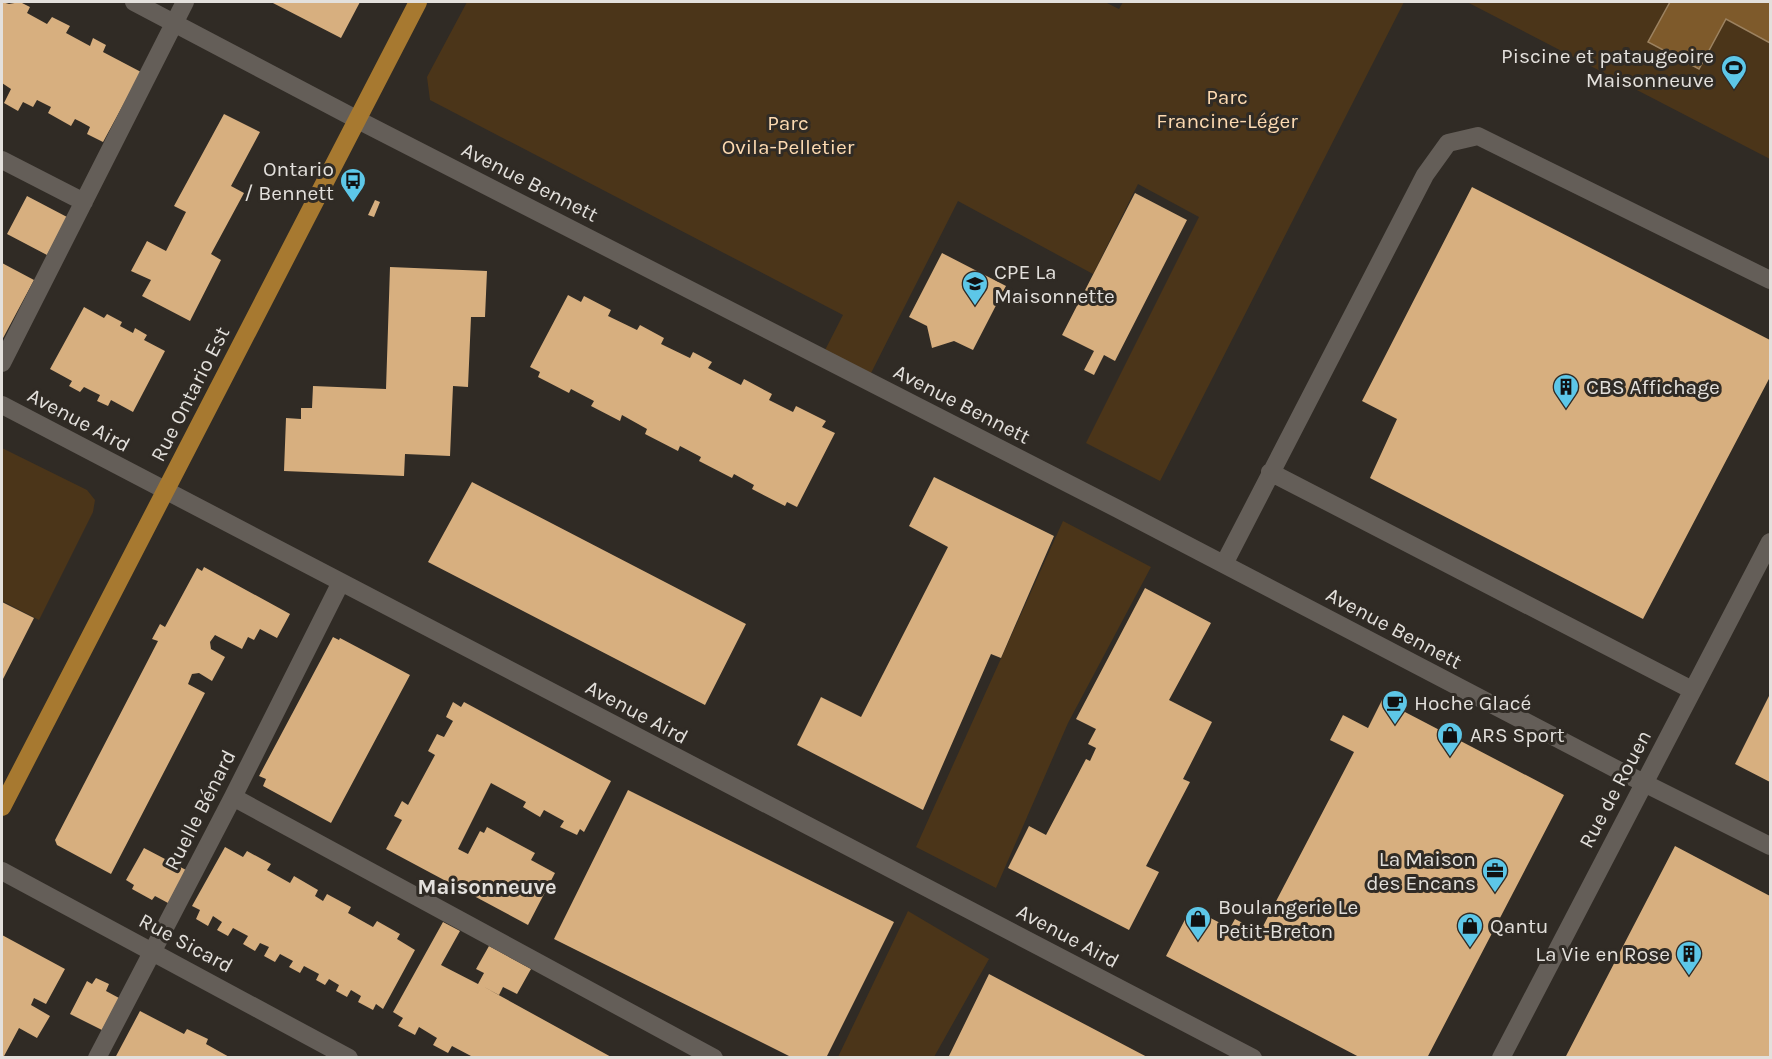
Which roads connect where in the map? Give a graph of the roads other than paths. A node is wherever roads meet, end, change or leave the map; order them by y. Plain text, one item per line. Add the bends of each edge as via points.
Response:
1 (134, 2) edge
2 (185, 2) edge
3 (418, 2) edge
4 (174, 24) junction
5 (358, 120) junction
6 (2, 160) edge
7 (84, 202) junction
8 (1770, 280) edge
9 (2, 363) edge
10 (2, 405) edge
11 (1270, 472) junction
12 (165, 491) junction
13 (1770, 542) edge
14 (1224, 564) junction
15 (341, 582) junction
16 (1692, 690) junction
17 (1643, 783) junction
18 (233, 797) junction
19 (2, 807) edge
20 (1770, 846) edge
21 (2, 871) edge
22 (153, 950) junction
23 (97, 1058) edge
24 (349, 1058) edge
25 (714, 1058) edge
26 (1253, 1058) edge
27 (1501, 1058) edge

1 - 4 street, Avenue Bennett
2 - 4 street
3 - 5 main road, Rue Ontario Est
4 - 5 street, Avenue Bennett
4 - 7 street
5 - 12 main road, Rue Ontario Est
5 - 14 street, Avenue Bennett
6 - 7 street
7 - 9 street
8 - 11 street via 1478,136 1448,143 1425,175
10 - 12 street, Avenue Aird
11 - 14 street
11 - 16 street
12 - 15 street, Avenue Aird
12 - 19 main road, Rue Ontario Est
13 - 16 street, Rue de Rouen
14 - 17 street, Avenue Bennett
15 - 18 street, Ruelle Bénard
15 - 26 street, Avenue Aird
16 - 17 street, Rue de Rouen
17 - 20 street, Avenue Bennett
17 - 27 street, Rue de Rouen
18 - 22 street, Ruelle Bénard
18 - 25 street
21 - 22 street, Rue Sicard
22 - 23 street, Ruelle Bénard
22 - 24 street, Rue Sicard

